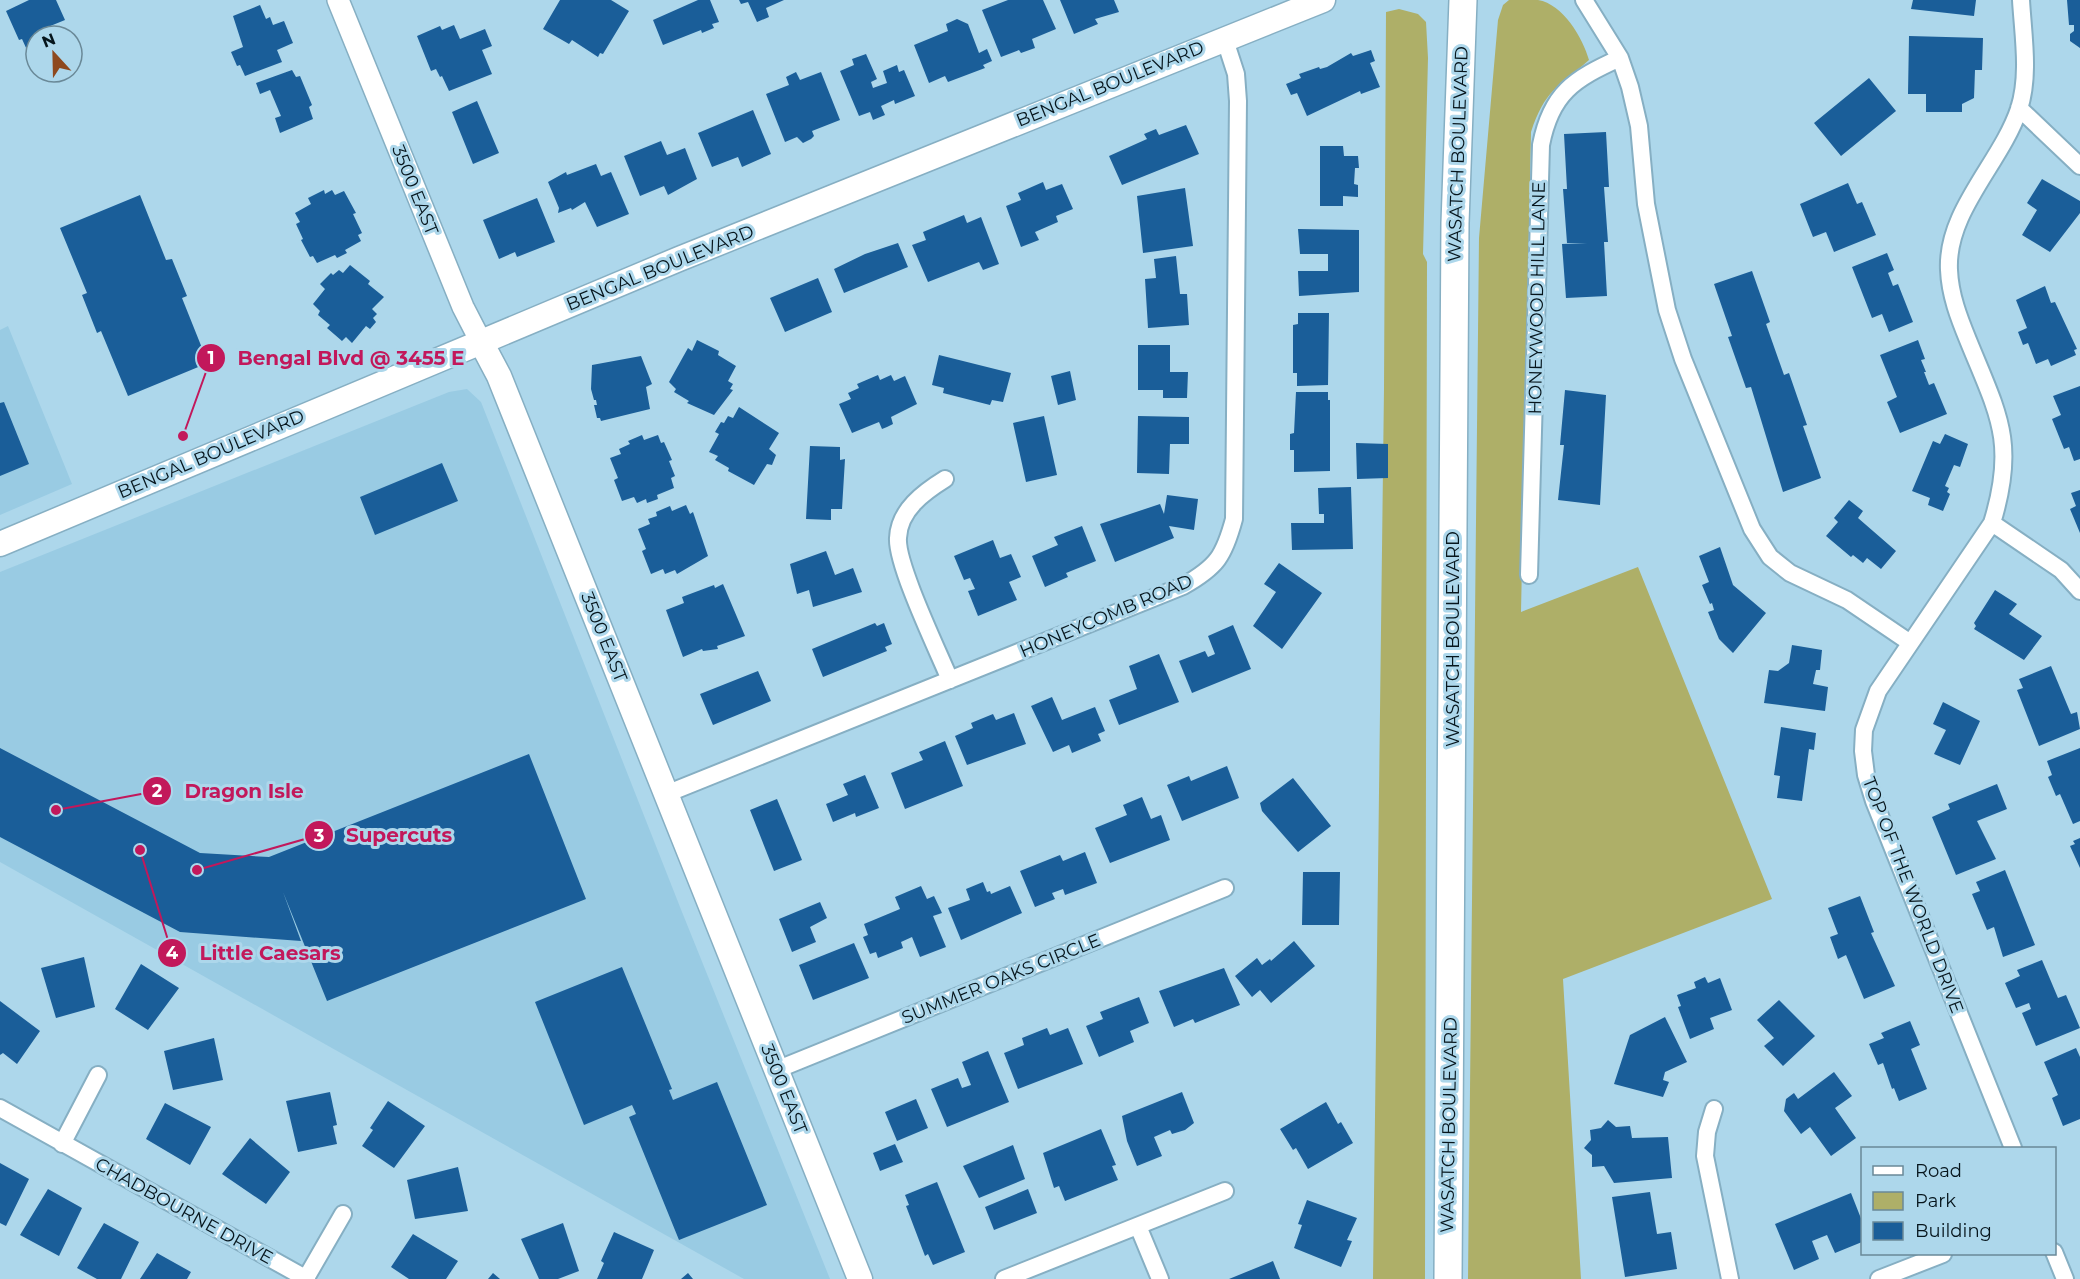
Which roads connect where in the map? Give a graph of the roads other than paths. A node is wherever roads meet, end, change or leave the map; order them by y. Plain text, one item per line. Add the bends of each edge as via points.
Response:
1 (338, 0) edge
2 (1323, 0) edge
3 (1463, 0) edge
4 (1584, 0) edge
5 (2021, 0) edge
6 (1224, 37) junction
7 (1620, 58) junction
8 (2019, 108) junction
9 (2080, 166) edge
10 (481, 342) junction
11 (945, 479) dead end
12 (1992, 523) junction
13 (0, 544) edge
14 (1529, 575) dead end
15 (2080, 591) edge
16 (1909, 642) junction
17 (950, 680) junction
18 (666, 794) junction
19 (1225, 888) dead end
20 (776, 1070) junction
21 (98, 1075) dead end
22 (0, 1108) edge
23 (1714, 1110) dead end
24 (62, 1144) junction
25 (2012, 1147) edge
26 (1225, 1191) dead end
27 (343, 1214) dead end
28 (1138, 1226) junction
29 (1940, 1255) edge
30 (2056, 1255) edge
31 (307, 1279) edge
32 (860, 1279) edge
33 (1004, 1279) edge
34 (1160, 1279) edge
35 (1448, 1279) edge
36 (1730, 1279) edge
37 (1879, 1279) edge
38 (2065, 1279) edge

1 - 10 street, 3500 EAST via 463,307
2 - 6 main road, BENGAL BOULEVARD
3 - 35 main road, WASATCH BOULEVARD via 1455,259
4 - 7 street
5 - 8 street, TOP OF THE WORLD DRIVE via 2025,65
6 - 10 main road, BENGAL BOULEVARD
6 - 17 street, HONEYCOMB ROAD via 1236,74 1238,101 1234,519 1226,548 1200,576 1182,586
7 - 14 street, HONEYWOOD HILL LANE via 1577,80 1559,97 1546,119 1540,145
7 - 16 street via 1639,126 1646,204 1668,310 1683,359 1752,529 1770,557 1790,573 1847,600
8 - 9 street
8 - 12 street, TOP OF THE WORLD DRIVE via 1996,158 1967,204 1954,236 1948,268 1953,302 1999,416 2004,441 2001,494
10 - 13 main road, BENGAL BOULEVARD
10 - 18 main road, 3500 EAST via 499,376
11 - 17 street via 921,494 904,517 898,537 902,561
12 - 15 street via 2061,570
12 - 16 street, TOP OF THE WORLD DRIVE
16 - 25 street, TOP OF THE WORLD DRIVE via 1870,711 1864,730 1866,775
17 - 18 street, HONEYCOMB ROAD
18 - 20 main road, 3500 EAST
19 - 20 street, SUMMER OAKS CIRCLE
20 - 32 main road, 3500 EAST
21 - 24 street
22 - 24 street, CHADBOURNE DRIVE
23 - 36 street via 1705,1156
24 - 31 street, CHADBOURNE DRIVE
26 - 28 street
27 - 31 street, CHADBOURNE DRIVE
28 - 33 street
28 - 34 street
29 - 37 street
30 - 38 street

